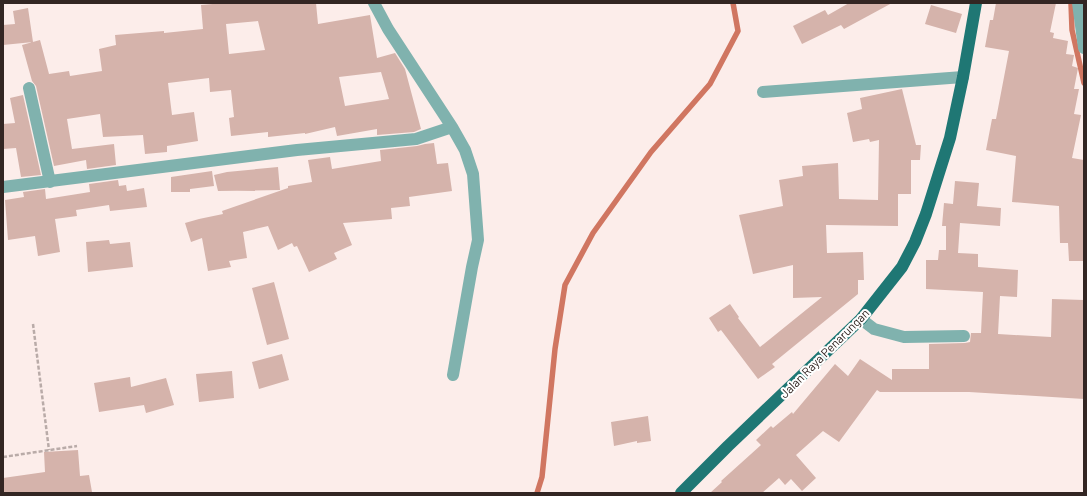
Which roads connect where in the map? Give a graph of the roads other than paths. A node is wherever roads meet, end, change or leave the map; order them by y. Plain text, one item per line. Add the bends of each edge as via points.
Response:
1 (374, 3) edge
2 (976, 3) edge
3 (1078, 3) edge
4 (1084, 48) edge
5 (963, 77) junction
6 (29, 88) dead end
7 (763, 92) dead end
8 (452, 127) junction
9 (50, 182) junction
10 (3, 187) edge
11 (861, 319) junction
12 (964, 336) dead end
13 (453, 375) dead end
14 (681, 493) edge

1 - 8 street
2 - 5 main road, Jalan Raya Penarungan
3 - 4 street
5 - 7 street
5 - 11 main road, Jalan Raya Penarungan via 950,138 915,242 902,267
6 - 9 street
8 - 9 street via 416,139 297,150
8 - 13 street via 465,150 474,174 478,240
9 - 10 street
11 - 12 street via 874,329 904,337
11 - 14 main road, Jalan Raya Penarungan

